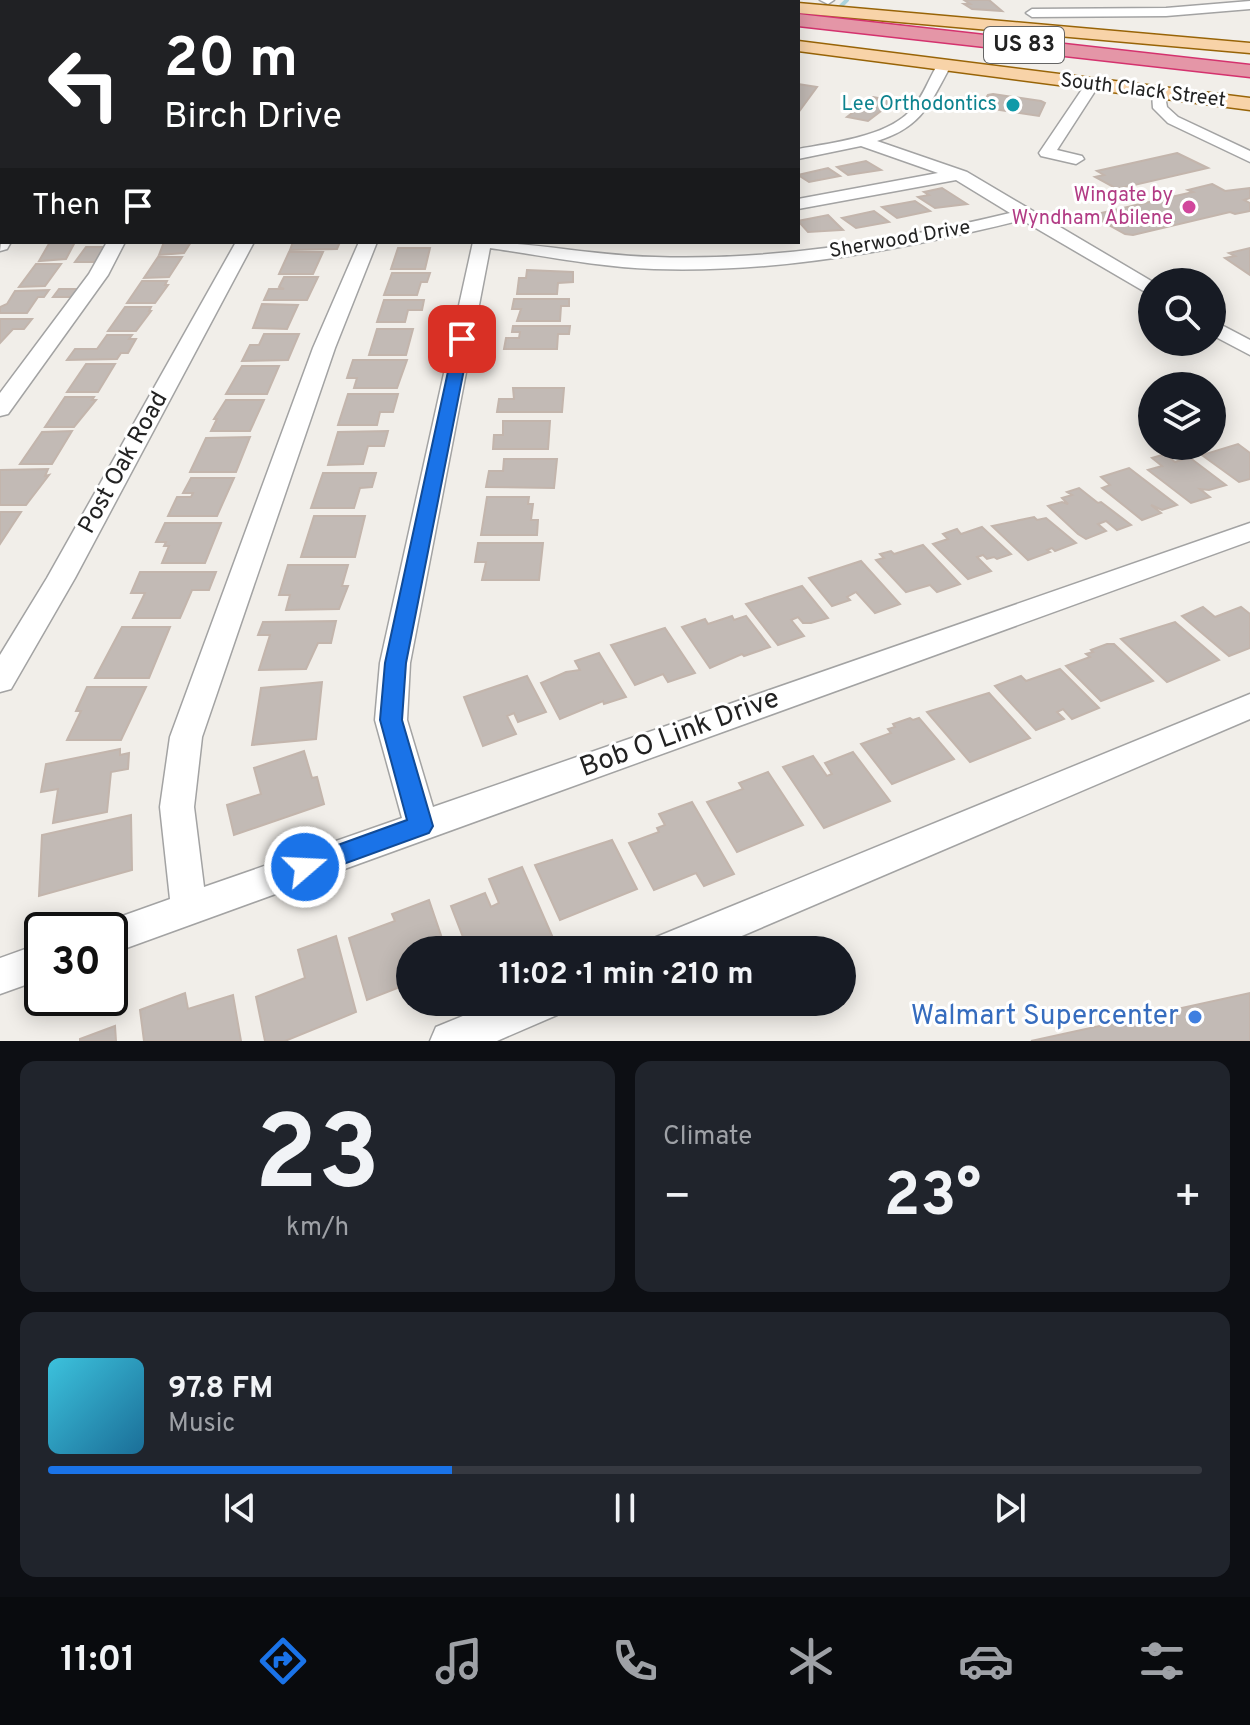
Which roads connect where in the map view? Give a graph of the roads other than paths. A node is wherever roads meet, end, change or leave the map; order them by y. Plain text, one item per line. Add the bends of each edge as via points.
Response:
1 (1104, 0) edge
2 (1201, 0) edge
3 (833, 4) edge
4 (1021, 4) dead end
5 (1250, 5) edge
6 (800, 8) edge
7 (1225, 9) junction
8 (1120, 13) junction
9 (800, 20) edge
10 (1035, 20) junction
11 (800, 32) edge
12 (800, 44) edge
13 (800, 44) edge
14 (1250, 48) edge
15 (1250, 61) edge
16 (944, 65) junction
17 (1250, 71) edge
18 (1250, 80) edge
19 (1092, 85) junction
20 (1159, 94) junction
21 (1250, 104) edge
22 (860, 140) junction
23 (800, 154) edge
24 (1250, 157) edge
25 (1076, 159) dead end
26 (957, 175) junction
27 (800, 204) edge
28 (1026, 214) junction
29 (115, 244) edge
30 (244, 244) edge
31 (367, 244) edge
32 (484, 244) edge
33 (500, 244) edge
34 (1138, 282) edge
35 (1226, 334) edge
36 (1250, 349) edge
37 (0, 409) edge
38 (1250, 532) edge
39 (0, 681) edge
40 (1250, 706) edge
41 (421, 826) junction
42 (189, 909) junction
43 (128, 931) edge
44 (700, 936) edge
45 (24, 967) edge
46 (0, 976) edge
47 (510, 1016) edge
48 (450, 1041) edge

1 - 8 street
2 - 7 street
3 - 6 main road
3 - 10 main road
3 - 15 highway
4 - 10 street
5 - 7 street
7 - 8 street
8 - 10 street
9 - 17 highway, US 83
10 - 14 main road
11 - 18 highway, US 83
12 - 18 highway
13 - 16 main road, South Clack Street
16 - 19 main road, South Clack Street
16 - 22 street via 906,124
19 - 20 main road, South Clack Street
19 - 25 street via 1047,153
20 - 21 main road, South Clack Street
20 - 24 street via 1160,108 1173,120
22 - 23 street
22 - 26 street
26 - 27 street
26 - 28 street
28 - 33 street, Sherwood Drive via 876,248 749,261 652,263
28 - 34 street
29 - 37 street
30 - 39 street, Post Oak Road
31 - 42 street via 324,348 186,737 177,807
32 - 41 street via 395,663 391,720
35 - 36 street
38 - 41 street, Bob O Link Drive
40 - 44 street
41 - 42 street, Bob O Link Drive
42 - 43 street, Bob O Link Drive
45 - 46 street
47 - 48 street

